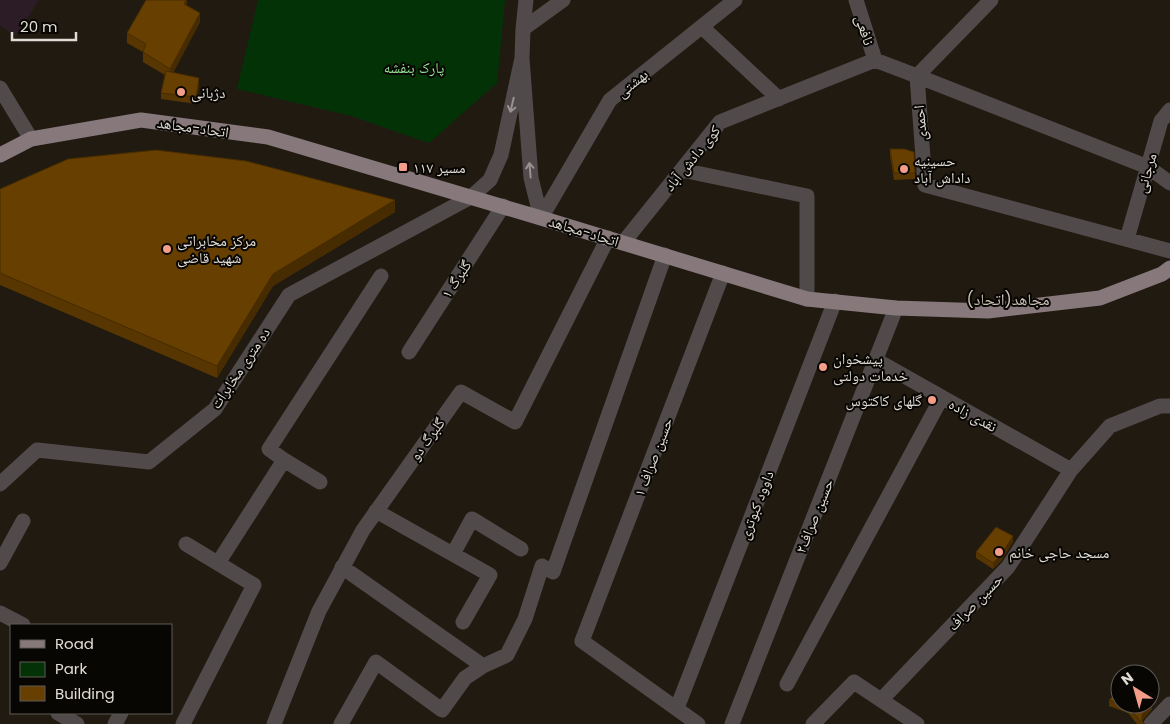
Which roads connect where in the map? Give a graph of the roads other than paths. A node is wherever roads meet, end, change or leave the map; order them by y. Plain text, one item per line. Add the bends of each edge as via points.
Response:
1 (526, 0) edge
2 (563, 0) edge
3 (735, 0) edge
4 (856, 0) edge
5 (991, 0) edge
6 (702, 27) junction
7 (523, 29) junction
8 (522, 58) junction
9 (875, 60) junction
10 (916, 76) junction
11 (0, 88) edge
12 (779, 99) junction
13 (1170, 110) edge
14 (31, 139) junction
15 (0, 155) edge
16 (1148, 167) junction
17 (682, 170) junction
18 (1170, 183) edge
19 (471, 197) junction
20 (503, 206) junction
21 (541, 218) junction
22 (608, 238) junction
23 (1127, 240) junction
24 (623, 243) junction
25 (1170, 251) edge
26 (665, 255) junction
27 (1170, 268) edge
28 (723, 273) junction
29 (381, 276) dead end
30 (807, 299) junction
31 (835, 302) junction
32 (896, 308) junction
33 (409, 352) dead end
34 (876, 360) junction
35 (942, 397) junction
36 (1170, 406) edge
37 (284, 460) junction
38 (1071, 470) junction
39 (320, 482) dead end
40 (0, 484) edge
41 (376, 511) junction
42 (23, 521) dead end
43 (186, 544) dead end
44 (521, 549) dead end
45 (453, 554) junction
46 (0, 563) edge
47 (218, 563) junction
48 (342, 568) junction
49 (0, 613) edge
50 (463, 622) dead end
51 (21, 624) edge
52 (483, 666) junction
53 (787, 684) dead end
54 (881, 700) junction
55 (1170, 704) edge
56 (677, 708) junction
57 (60, 714) edge
58 (77, 724) edge
59 (183, 724) edge
60 (274, 724) edge
61 (341, 724) edge
62 (698, 724) edge
63 (732, 724) edge
64 (813, 724) edge
65 (917, 724) edge
66 (1152, 724) edge

1 - 7 street
2 - 7 street
3 - 6 street, بهشتی
4 - 9 street, نافعی
5 - 10 street
6 - 12 street
6 - 21 street, بهشتی via 610,100
7 - 8 street
8 -> 19 street, ده متری مخابرات via 500,155 490,180
21 -> 8 street via 530,178
9 - 10 street
9 - 12 street
10 - 16 street
10 - 23 street, احمدی via 925,185
11 - 14 street
12 - 17 street, کوی دادش آباد via 720,122
13 - 16 street, مرجانی via 1161,121
14 - 15 main road, اتحاد-مجاهد
14 - 19 main road, اتحاد-مجاهد via 141,120 268,138
16 - 18 street
16 - 23 street, مرجانی
17 - 24 street, کوی دادش آباد
17 - 30 street via 807,196
19 - 20 main road, اتحاد-مجاهد
19 - 40 street, ده متری مخابرات via 289,295 215,409 149,462 37,450
20 - 21 main road, اتحاد-مجاهد
20 - 33 street, گلبرگ ۱
21 - 22 main road, اتحاد-مجاهد
22 - 24 main road, اتحاد-مجاهد
22 - 41 street, گلبرگ دو via 515,422 461,392
23 - 25 street, احمدی
24 - 26 main road, اتحاد-مجاهد
26 - 28 main road, اتحاد-مجاهد
26 - 52 street via 553,572 542,566 525,619 507,655
27 - 32 main road, اتحاد-مجاهد via 1100,298 988,311
28 - 30 main road, اتحاد-مجاهد
28 - 56 street, حسین صراف ۱ via 582,641
29 - 37 street via 269,449
30 - 31 main road, اتحاد-مجاهد
31 - 32 main road, اتحاد-مجاهد
31 - 56 street, داوود کبوتری
32 - 34 street, حسین صراف۲
34 - 35 street, نقدی زاده
34 - 63 street, حسین صراف۲
35 - 38 street, نقدی زاده
35 - 53 street
36 - 38 street, حسین صراف via 1160,406 1110,426
37 - 39 street
37 - 47 street
38 - 54 street, حسین صراف via 1008,567
41 - 45 street
41 - 48 street, گلبرگ دو
42 - 46 street
43 - 47 street
44 - 45 street via 472,519
45 - 50 street via 490,575
47 - 59 street via 254,585
48 - 52 street
48 - 60 street, گلبرگ دو via 319,610
49 - 51 street
52 - 61 street via 465,678 442,710 376,662
54 - 64 street via 854,682
54 - 65 street
55 - 66 street
56 - 62 street
57 - 58 street

